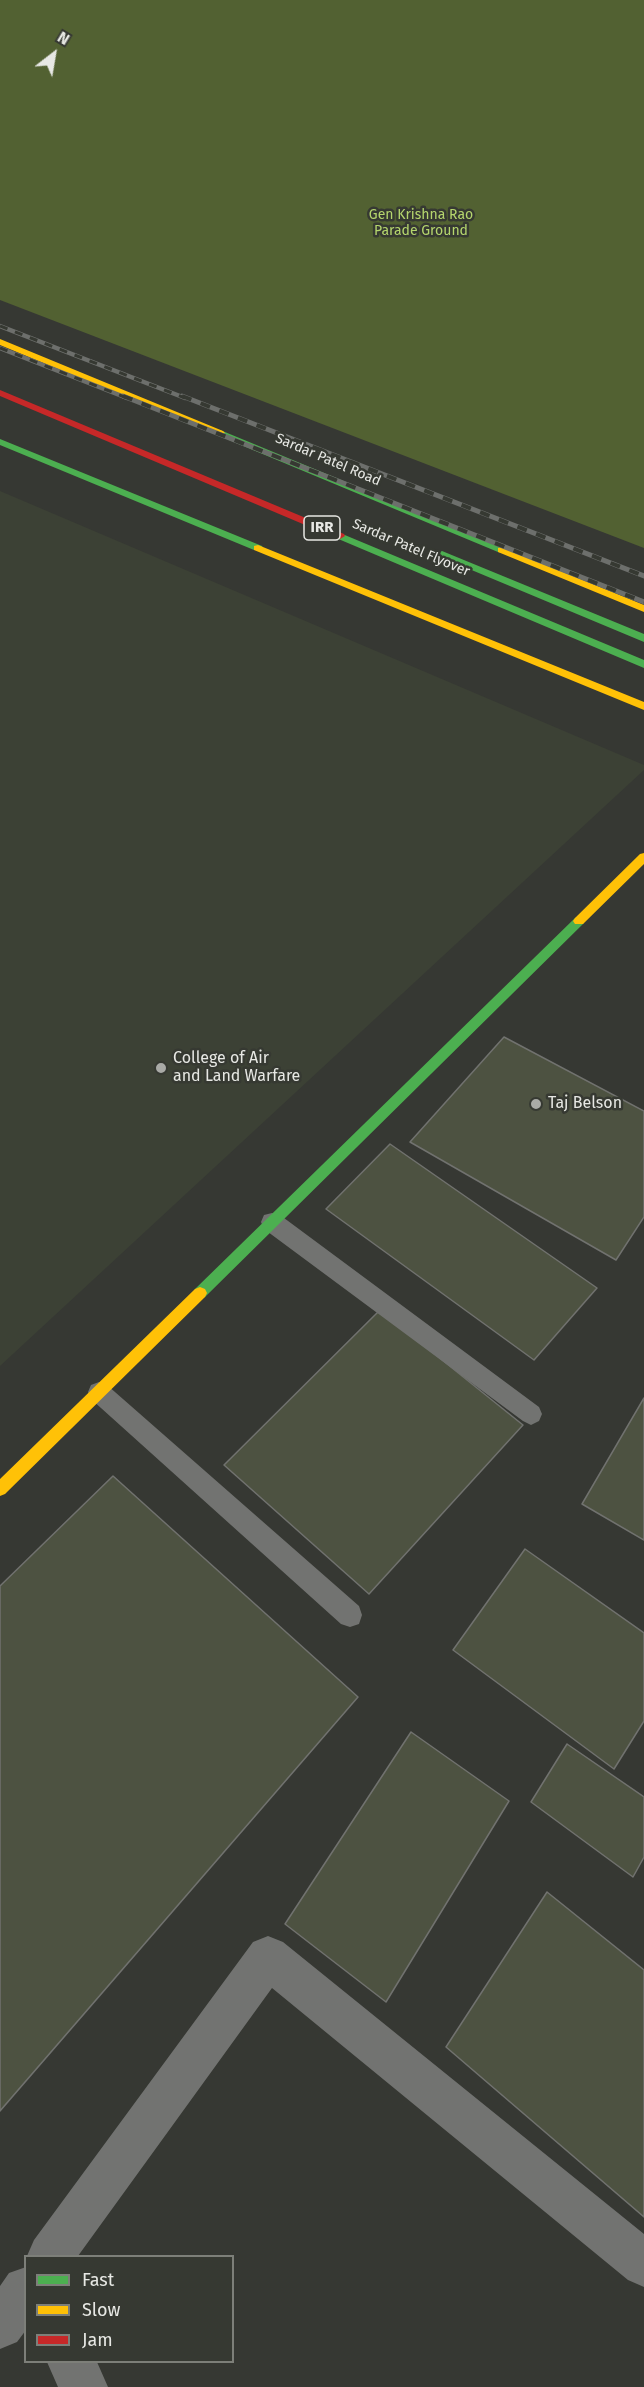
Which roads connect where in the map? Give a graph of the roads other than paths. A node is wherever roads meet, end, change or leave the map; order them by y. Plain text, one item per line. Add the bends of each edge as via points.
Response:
1 (0, 342) edge
2 (0, 393) edge
3 (0, 442) edge
4 (426, 547) dead end
5 (644, 609) edge
6 (644, 638) edge
7 (644, 664) edge
8 (644, 706) edge
9 (644, 857) edge
10 (272, 1222) junction
11 (99, 1392) junction
12 (531, 1414) dead end
13 (0, 1489) edge
14 (350, 1615) dead end
15 (51, 2255) edge
16 (644, 2264) edge
17 (24, 2293) edge
18 (0, 2325) edge
19 (72, 2363) edge
20 (84, 2387) edge

1 - 5 main road, Sardar Patel Road
2 - 7 main road, Sardar Patel Flyover / IRR
3 - 8 main road, IRR
4 - 6 main road, Sardar Patel Flyover
9 - 10 main road
10 - 11 main road
10 - 12 lane
11 - 13 main road
11 - 14 lane
15 - 16 street via 268,1957
17 - 18 street
19 - 20 street

